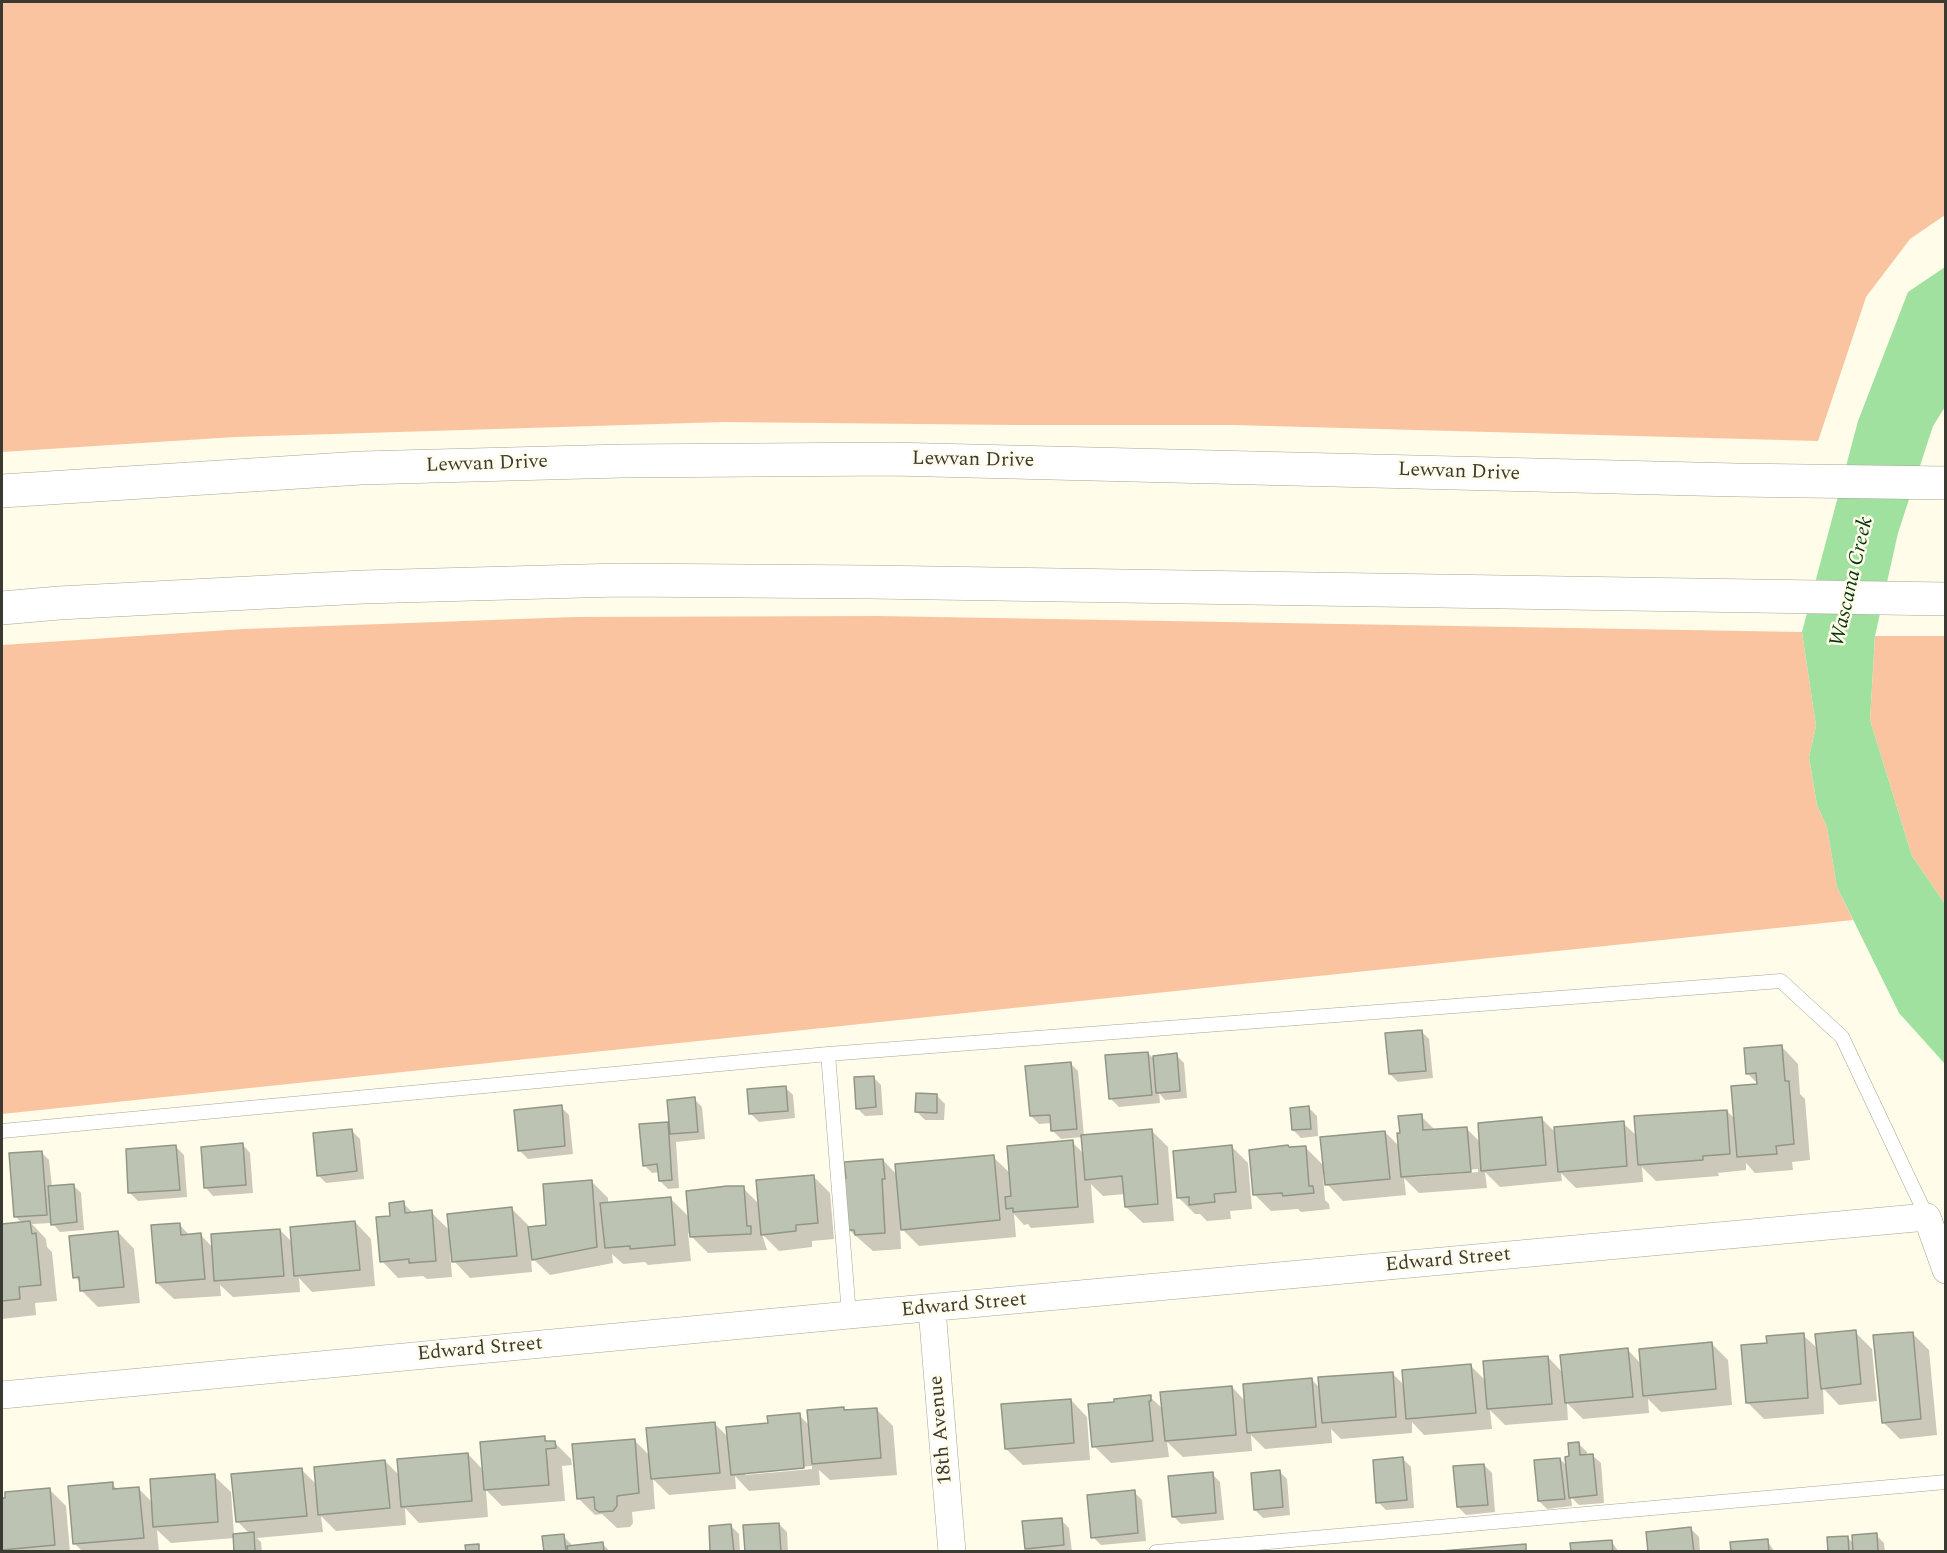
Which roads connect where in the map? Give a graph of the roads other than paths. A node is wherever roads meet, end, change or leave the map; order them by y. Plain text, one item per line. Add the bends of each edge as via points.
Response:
1 (1946, 483) edge
2 (2, 491) edge
3 (1946, 599) edge
4 (2, 608) edge
5 (828, 1054) junction
6 (2, 1131) edge
7 (1927, 1217) junction
8 (1946, 1270) edge
9 (932, 1309) junction
10 (849, 1315) junction
11 (2, 1395) edge
12 (1946, 1482) edge
13 (952, 1551) edge
14 (1156, 1551) edge

1 - 2 main road, Lewvan Drive via 891,459 361,468
3 - 4 main road via 619,580 363,587
5 - 6 lane
5 - 7 lane via 1781,981 1842,1037
5 - 10 lane
7 - 8 street
7 - 9 street, Edward Street
9 - 10 street, Edward Street
9 - 13 street, 18th Avenue
10 - 11 street, Edward Street
12 - 14 lane

